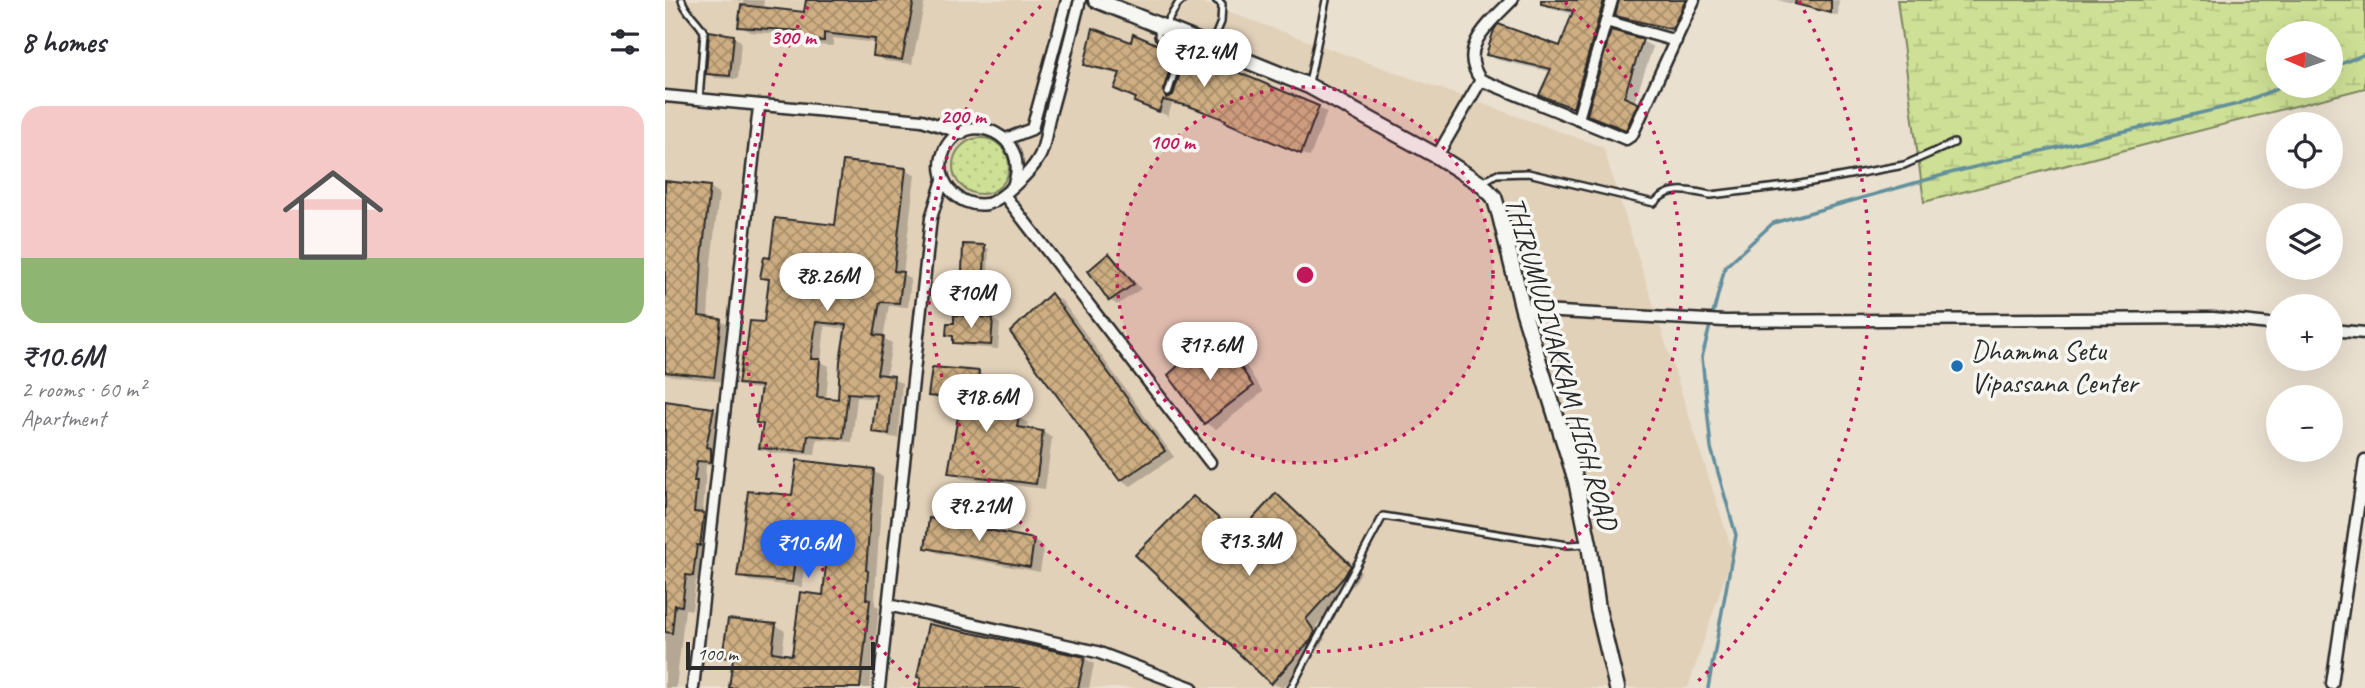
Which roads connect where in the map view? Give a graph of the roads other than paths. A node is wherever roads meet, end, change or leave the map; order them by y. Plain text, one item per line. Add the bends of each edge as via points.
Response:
1 (682, 0) edge
2 (1067, 0) edge
3 (1080, 0) edge
4 (1096, 0) edge
5 (1184, 0) edge
6 (1216, 0) edge
7 (1326, 0) edge
8 (1512, 0) edge
9 (1612, 0) edge
10 (1694, 0) edge
11 (1606, 21) junction
12 (1162, 26) junction
13 (1676, 41) junction
14 (1184, 42) junction
15 (1211, 45) junction
16 (1481, 79) junction
17 (1309, 86) junction
18 (1168, 93) dead end
19 (665, 96) edge
20 (699, 100) junction
21 (759, 107) junction
22 (1578, 119) junction
23 (962, 133) junction
24 (1006, 139) junction
25 (1954, 143) dead end
26 (1437, 156) junction
27 (943, 180) junction
28 (1481, 184) junction
29 (1013, 186) junction
30 (1005, 195) junction
31 (1523, 310) junction
32 (2266, 324) edge
33 (2343, 331) edge
34 (2365, 333) edge
35 (2365, 460) edge
36 (1210, 462) dead end
37 (1589, 544) junction
38 (888, 605) junction
39 (2332, 684) dead end
40 (693, 688) edge
41 (879, 688) edge
42 (1192, 688) edge
43 (1291, 688) edge
44 (1617, 688) edge

1 - 20 lane via 704,32
2 - 24 street via 1032,129
3 - 29 street via 1039,159
4 - 12 main road, THIRUMUDIVAKKAM HIGH ROAD
5 - 12 lane
6 - 15 lane via 1222,4 1221,22
7 - 17 lane
8 - 16 street via 1476,40 1471,57 1473,70
9 - 11 street
10 - 13 street
11 - 13 street
11 - 22 street
12 - 14 main road, THIRUMUDIVAKKAM HIGH ROAD
13 - 22 street via 1632,135 1618,137
14 - 15 main road, THIRUMUDIVAKKAM HIGH ROAD
14 - 18 lane
15 - 17 main road, THIRUMUDIVAKKAM HIGH ROAD
16 - 22 street
16 - 26 street
17 - 26 main road, THIRUMUDIVAKKAM HIGH ROAD
19 - 20 street
20 - 21 street
21 - 23 street via 922,120
21 - 40 street
23 - 24 street via 980,129
23 - 27 street via 946,148
24 - 29 street via 1018,166
25 - 28 lane via 1904,165 1851,176 1711,195 1693,190 1668,192 1654,203 1528,173 1496,174
26 - 28 main road, THIRUMUDIVAKKAM HIGH ROAD
27 - 30 street via 956,197 975,204
27 - 38 street via 931,218
28 - 31 main road, THIRUMUDIVAKKAM HIGH ROAD via 1494,198
29 - 30 street
30 - 36 street
31 - 32 street via 1725,321 2213,318
31 - 37 main road, THIRUMUDIVAKKAM HIGH ROAD via 1576,481
33 - 34 street
35 - 39 street
37 - 43 lane via 1568,545 1383,516
37 - 44 main road, THIRUMUDIVAKKAM HIGH ROAD via 1598,609
38 - 41 street
38 - 42 street via 1097,652

